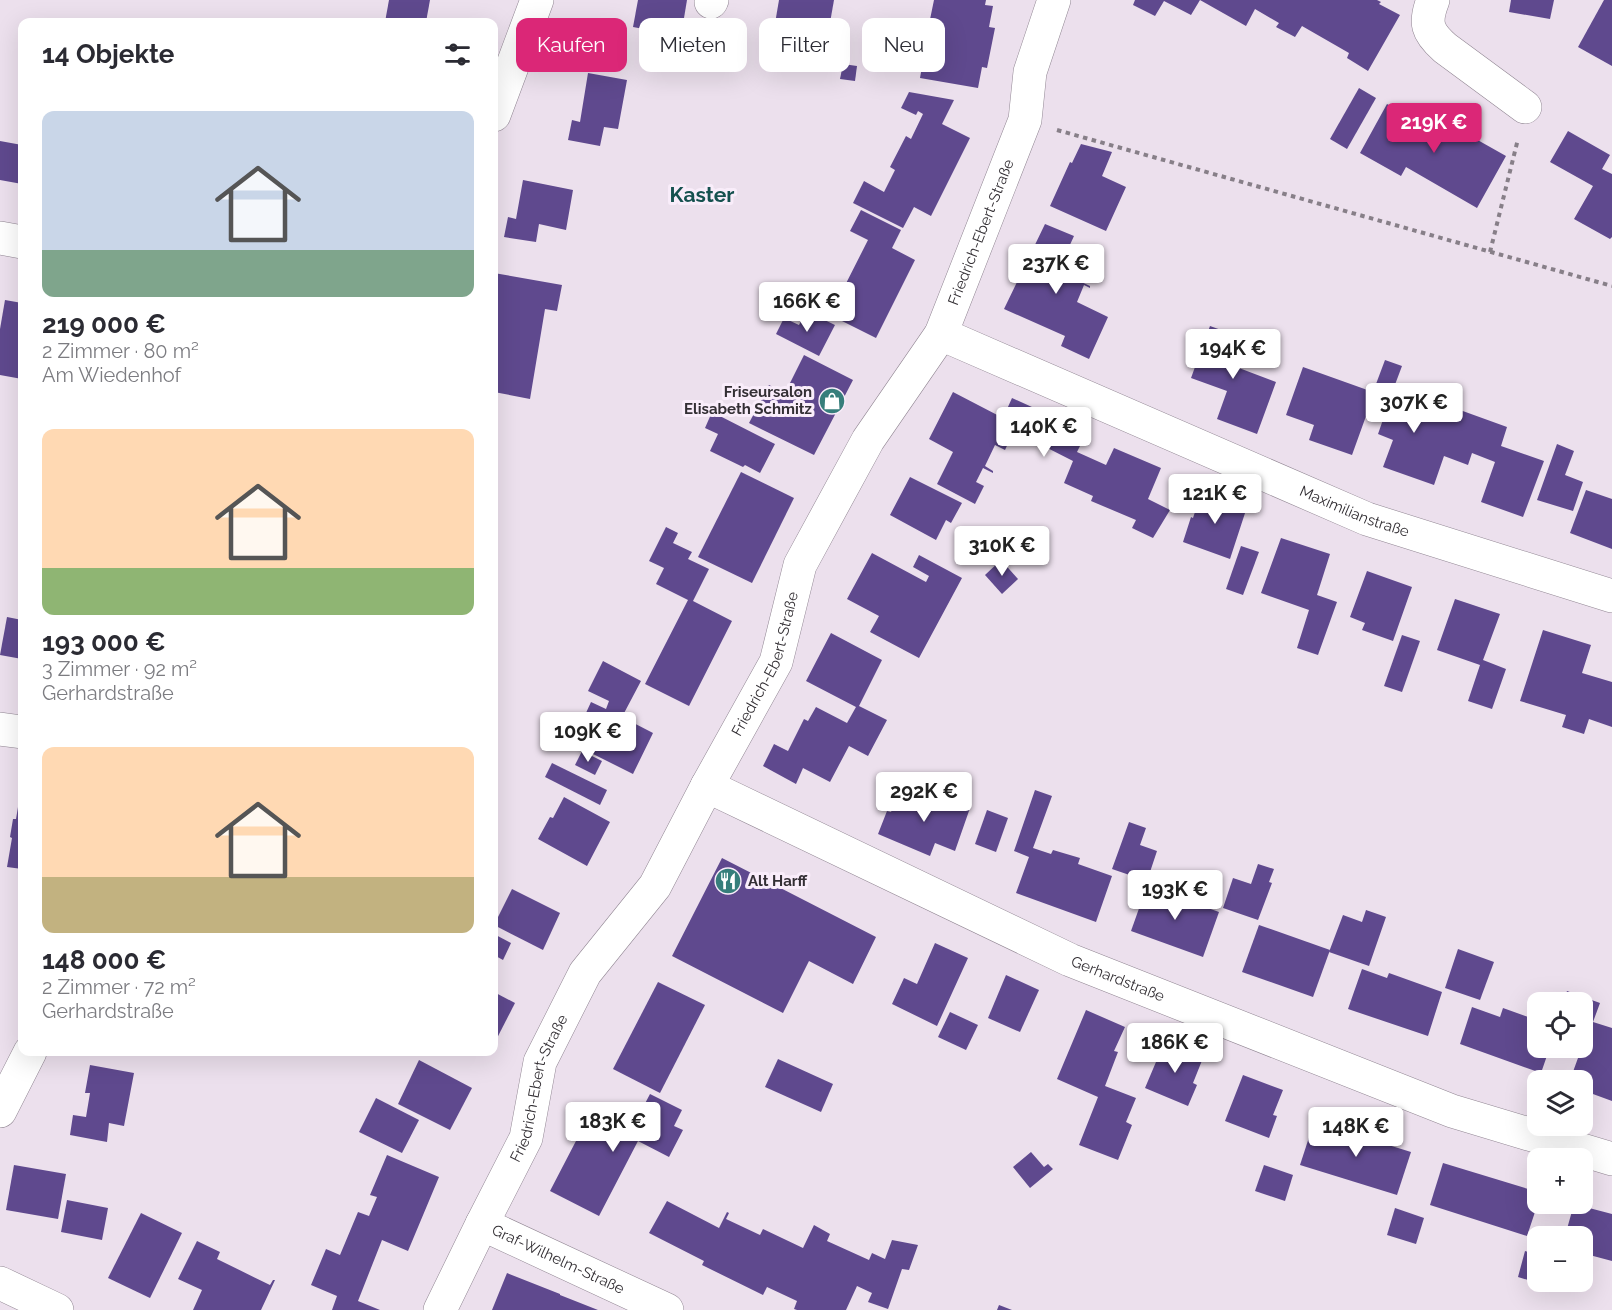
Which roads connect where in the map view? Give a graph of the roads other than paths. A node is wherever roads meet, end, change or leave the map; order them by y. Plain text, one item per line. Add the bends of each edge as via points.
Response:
1 (537, 0) edge
2 (1054, 0) edge
3 (1433, 0) edge
4 (498, 104) edge
5 (1525, 107) road end
6 (0, 238) edge
7 (18, 241) edge
8 (941, 334) junction
9 (1612, 596) edge
10 (0, 729) edge
11 (18, 731) edge
12 (707, 786) junction
13 (28, 1056) edge
14 (0, 1111) edge
15 (1612, 1159) edge
16 (482, 1224) junction
17 (0, 1283) edge
18 (57, 1310) edge
19 (440, 1310) edge
20 (667, 1310) edge

1 - 4 street
2 - 8 street, Friedrich-Ebert-Straße via 1030,72 1024,120
3 - 5 street via 1429,11 1433,37
6 - 7 street
8 - 9 street, Maximilianstraße via 1367,519
8 - 12 street, Friedrich-Ebert-Straße via 868,440 800,565 776,662
10 - 11 street
12 - 15 street, Gerhardstraße via 1070,960 1452,1111
12 - 16 street, Friedrich-Ebert-Straße via 655,886 585,973 540,1062 526,1138
13 - 14 street
16 - 19 street, Friedrich-Ebert-Straße
16 - 20 street, Graf-Wilhelm-Straße
17 - 18 street

